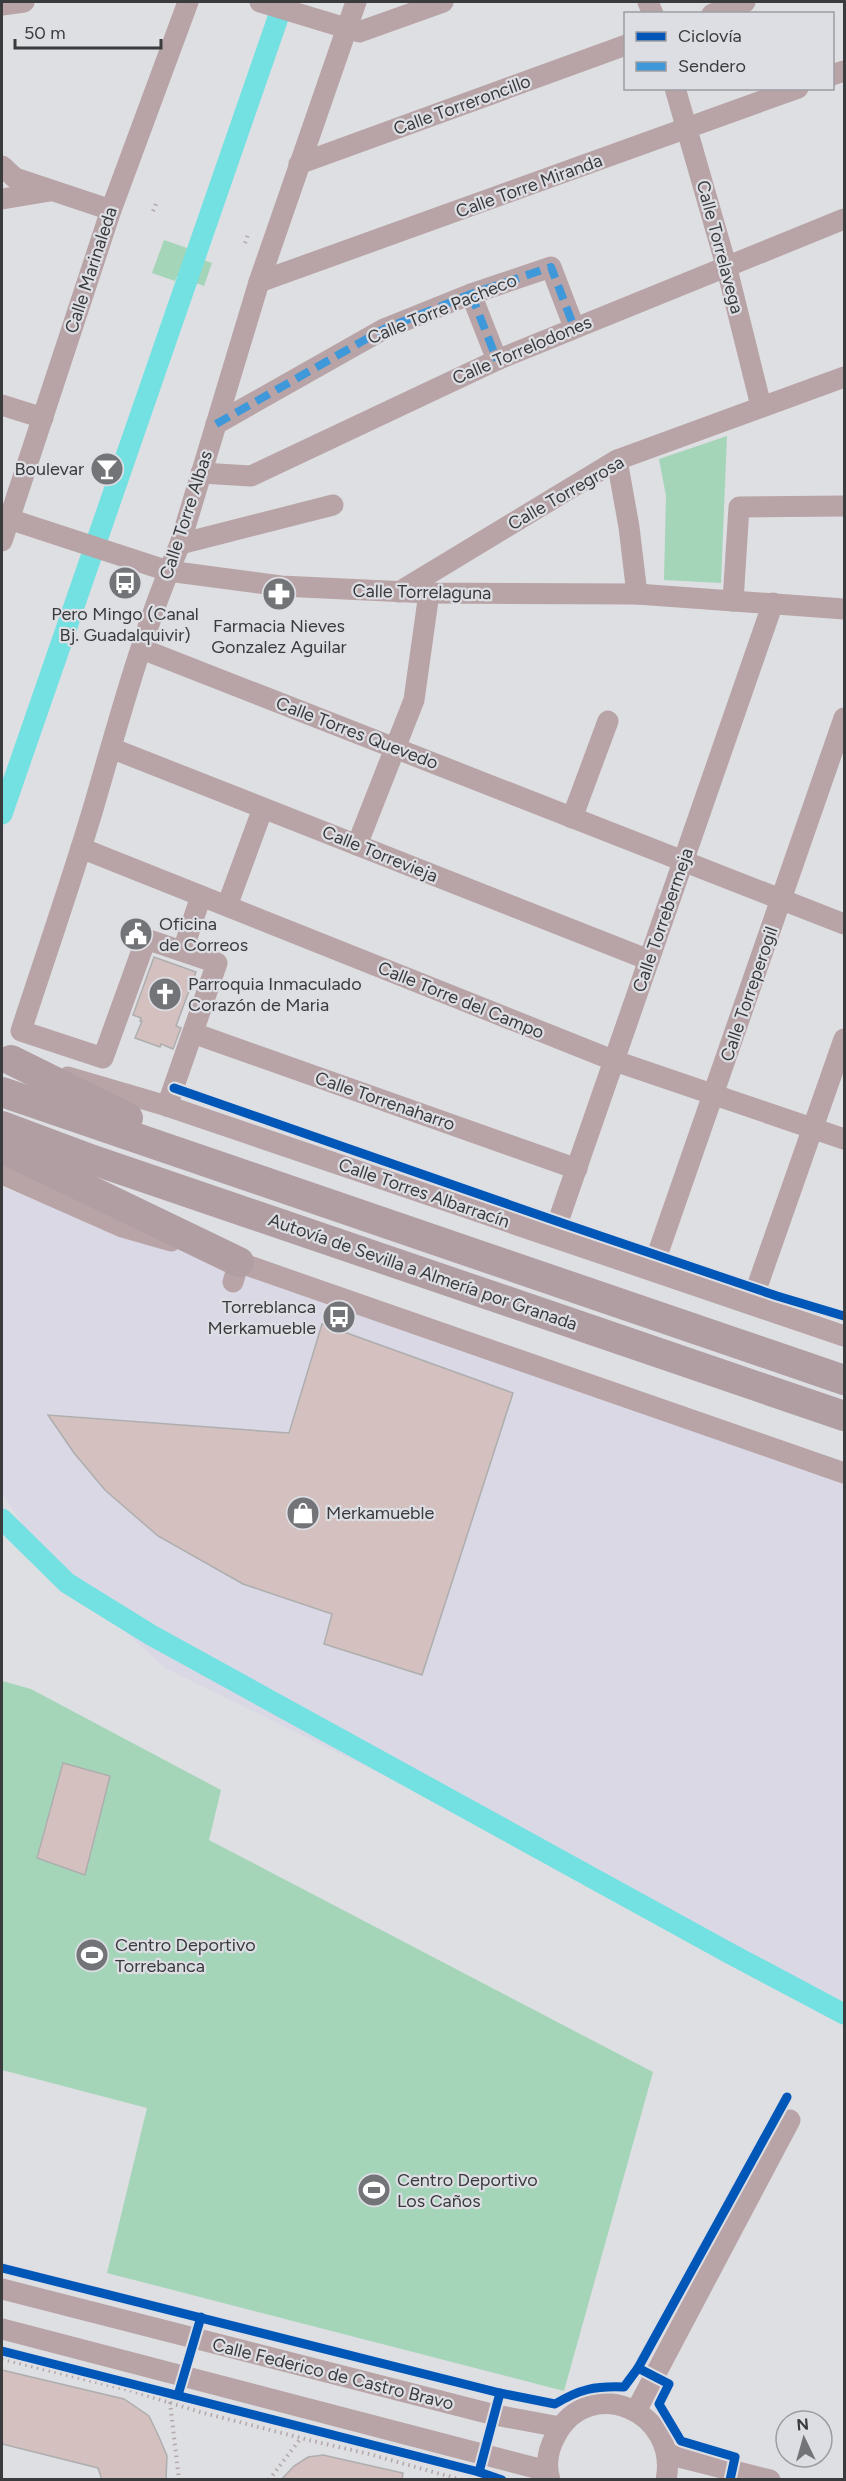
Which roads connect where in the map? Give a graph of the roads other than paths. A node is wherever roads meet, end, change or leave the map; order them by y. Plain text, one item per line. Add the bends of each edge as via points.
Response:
1 (24, 2) edge
2 (188, 2) edge
3 (260, 2) edge
4 (356, 2) edge
5 (443, 2) edge
6 (745, 2) edge
7 (2, 5) edge
8 (718, 12) edge
9 (347, 29) junction
10 (624, 46) edge
11 (676, 90) edge
12 (793, 90) edge
13 (687, 130) junction
14 (299, 164) junction
15 (2, 166) edge
16 (50, 191) junction
17 (2, 200) edge
18 (111, 210) junction
19 (844, 219) edge
20 (726, 265) junction
21 (259, 282) junction
22 (471, 294) junction
23 (574, 327) junction
24 (497, 360) junction
25 (844, 377) edge
26 (2, 405) edge
27 (761, 406) junction
28 (42, 418) junction
29 (216, 424) junction
30 (618, 460) junction
31 (201, 473) junction
32 (333, 505) dead end
33 (844, 506) edge
34 (5, 521) edge
35 (2, 541) edge
36 (180, 544) junction
37 (168, 571) junction
38 (398, 592) junction
39 (429, 593) junction
40 (637, 594) junction
41 (733, 600) junction
42 (773, 603) junction
43 (844, 609) edge
44 (142, 649) junction
45 (844, 718) edge
46 (608, 721) dead end
47 (111, 748) junction
48 (396, 748) junction
49 (263, 808) junction
50 (572, 818) junction
51 (357, 845) junction
52 (81, 848) junction
53 (684, 860) junction
54 (201, 896) junction
55 (781, 900) junction
56 (227, 906) junction
57 (844, 924) edge
58 (183, 950) junction
59 (649, 960) junction
60 (193, 1033) junction
61 (844, 1039) edge
62 (6, 1059) edge
63 (615, 1061) junction
64 (2, 1092) edge
65 (714, 1095) junction
66 (167, 1106) junction
67 (2, 1126) edge
68 (813, 1128) junction
69 (844, 1139) edge
70 (2, 1148) edge
71 (577, 1169) junction
72 (235, 1172) junction
73 (2, 1173) edge
74 (553, 1236) junction
75 (652, 1270) junction
76 (236, 1272) junction
77 (752, 1304) junction
78 (844, 1336) edge
79 (844, 1380) edge
80 (844, 1416) edge
81 (844, 1473) edge
82 (790, 2120) dead end
83 (2, 2289) edge
84 (2, 2329) edge
85 (636, 2410) junction
86 (560, 2427) junction
87 (667, 2454) junction
88 (549, 2475) edge
89 (666, 2480) edge
90 (770, 2480) edge

1 - 7 street
2 - 18 street, Calle Marinaleda
3 - 9 street
4 - 9 street, Calle Torre Albas
5 - 9 street via 359,32
6 - 8 street
9 - 14 street, Calle Torre Albas
10 - 14 street, Calle Torreroncillo
11 - 13 street, Calle Torrelavega
12 - 13 street, Calle Torre Miranda
13 - 20 street, Calle Torrelavega
13 - 21 street, Calle Torre Miranda
14 - 21 street, Calle Torre Albas
15 - 16 street via 15,178
16 - 17 street
16 - 18 street
18 - 28 street, Calle Marinaleda
19 - 20 street, Calle Torrelodones
20 - 23 street, Calle Torrelodones
20 - 27 street, Calle Torrelavega
21 - 29 street, Calle Torre Albas
22 - 23 street, Calle Torre Pacheco via 551,267
22 - 24 street
22 - 29 street, Calle Torre Pacheco via 384,328
23 - 24 street, Calle Torrelodones
24 - 31 street, Calle Torrelodones via 251,476
25 - 27 street, Calle Torregrosa
26 - 28 street
27 - 30 street, Calle Torregrosa
28 - 34 street, Calle Marinaleda
29 - 31 street, Calle Torre Albas
30 - 38 street, Calle Torregrosa
30 - 40 street
31 - 36 street, Calle Torre Albas
32 - 36 street
33 - 41 street via 739,507
34 - 35 street, Calle Marinaleda
34 - 37 street, Calle Torrelaguna
36 - 37 street, Calle Torre Albas
37 - 38 street, Calle Torrelaguna via 281,586
37 - 44 street, Calle Torre Albas
38 - 39 street, Calle Torrelaguna
39 - 40 street, Calle Torrelaguna
39 - 48 street via 414,700
40 - 41 street, Calle Torrelaguna
41 - 42 street, Calle Torrelaguna
42 - 43 street, Calle Torrelaguna
42 - 53 street, Calle Torrebermeja
44 - 47 street, Calle Torre Albas
44 - 48 street, Calle Torres Quevedo
45 - 55 street, Calle Torreperogil
46 - 50 street
47 - 49 street, Calle Torrevieja
47 - 52 street, Calle Torre Albas
48 - 50 street, Calle Torres Quevedo
48 - 51 street
49 - 51 street, Calle Torrevieja
49 - 56 street
50 - 53 street, Calle Torres Quevedo
51 - 59 street, Calle Torrevieja
52 - 54 street, Calle Torre del Campo
52 - 58 street, Calle Torre Albas via 21,1031 103,1058 146,939
53 - 55 street, Calle Torres Quevedo
53 - 59 street, Calle Torrebermeja
54 - 56 street, Calle Torre del Campo
54 - 58 street
55 - 57 street, Calle Torres Quevedo
55 - 65 street, Calle Torreperogil
56 - 63 street, Calle Torre del Campo
58 - 60 street via 218,963
59 - 63 street, Calle Torrebermeja
60 - 66 street
60 - 71 street, Calle Torrenaharro
61 - 68 street
62 - 66 street, Calle Torres Albarracín
62 - 72 highway
63 - 65 street, Calle Torre del Campo
63 - 71 street, Calle Torrebermeja
64 - 72 highway, Autovía de Sevilla a Almería por Granada
65 - 68 street, Calle Torre del Campo
65 - 75 street, Calle Torreperogil
66 - 74 street, Calle Torres Albarracín
67 - 80 highway, Autovía de Sevilla a Almería por Granada
68 - 69 street, Calle Torre del Campo
68 - 77 street
70 - 76 highway
71 - 74 street, Calle Torrebermeja
72 - 79 highway, Autovía de Sevilla a Almería por Granada
73 - 76 street
74 - 75 street, Calle Torres Albarracín
75 - 77 street, Calle Torres Albarracín
76 - 81 street
77 - 78 street, Calle Torres Albarracín
82 - 85 street
83 - 86 street, Calle Federico de Castro Bravo via 495,2415
84 - 88 street
85 - 86 street via 604,2404 587,2407
85 - 87 street via 661,2436
86 - 88 street via 549,2448
87 - 89 street
87 - 90 street

